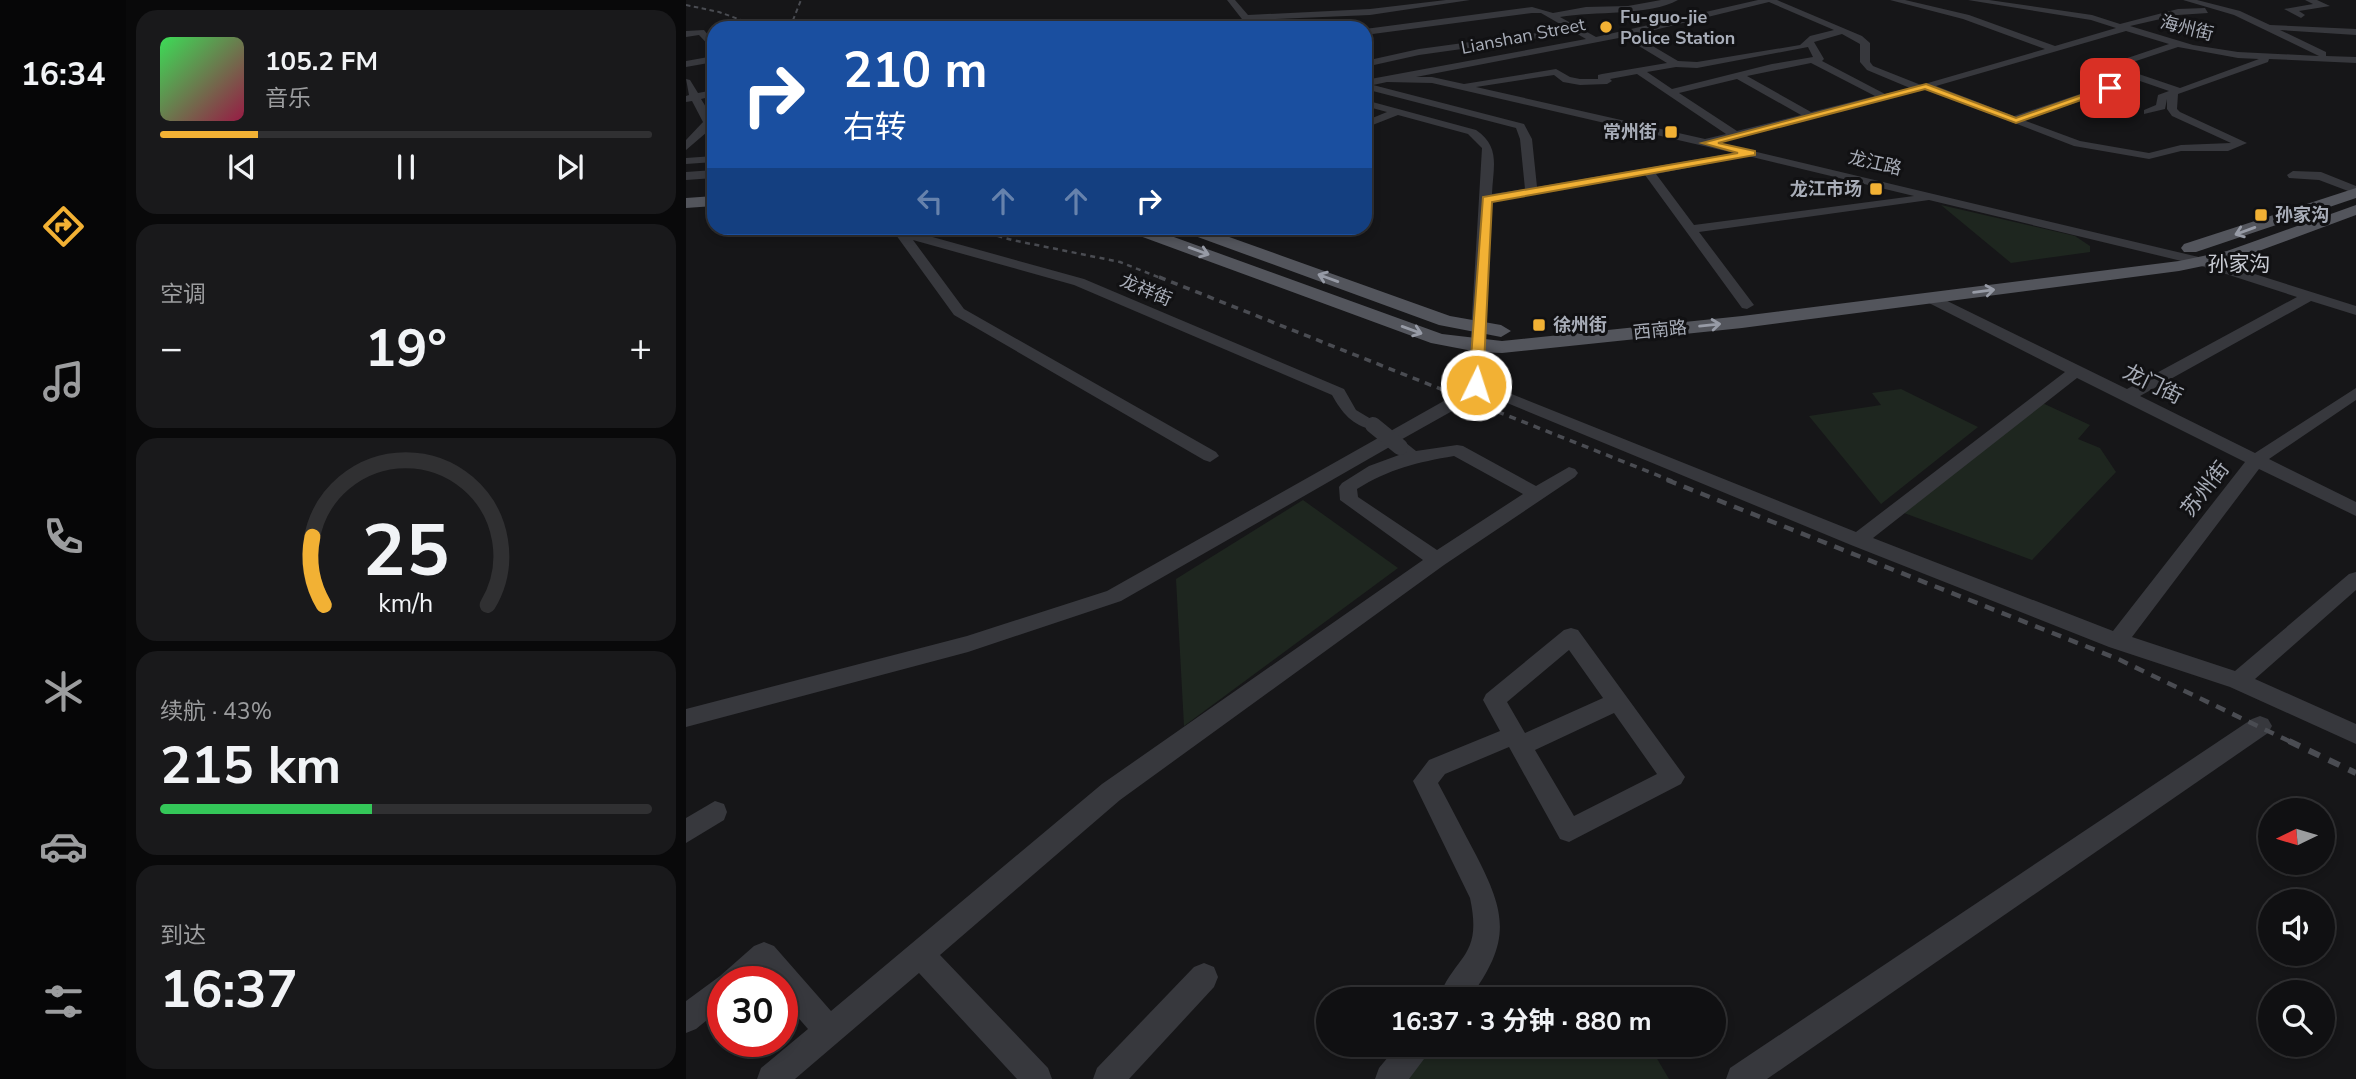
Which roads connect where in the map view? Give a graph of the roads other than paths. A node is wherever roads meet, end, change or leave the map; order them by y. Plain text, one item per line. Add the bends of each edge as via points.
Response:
1 (1231, 0) edge
2 (1466, 0) edge
3 (1526, 0) edge
4 (1674, 0) edge
5 (1769, 0) edge
6 (1894, 0) edge
7 (1972, 0) edge
8 (2046, 0) edge
9 (2187, 0) edge
10 (2309, 0) edge
11 (2036, 9) dead end
12 (2223, 10) junction
13 (1547, 13) junction
14 (2301, 15) dead end
15 (1245, 18) junction
16 (1247, 21) edge
17 (2123, 27) junction
18 (2267, 28) junction
19 (1372, 31) edge
20 (1843, 31) junction
21 (2356, 32) edge
22 (686, 34) edge
23 (1626, 34) junction
24 (1544, 35) dead end
25 (707, 39) edge
26 (1594, 40) junction
27 (1807, 44) junction
28 (2178, 44) junction
29 (1476, 45) junction
30 (2055, 49) junction
31 (2274, 56) junction
32 (1496, 58) junction
33 (2334, 59) junction
34 (707, 60) edge
35 (1812, 60) junction
36 (2356, 60) edge
37 (1372, 62) edge
38 (686, 64) edge
39 (1675, 64) junction
40 (2108, 67) junction
41 (1639, 71) junction
42 (1434, 75) junction
43 (1740, 76) junction
44 (686, 82) edge
45 (1372, 82) edge
46 (1372, 86) edge
47 (1458, 86) junction
48 (1923, 87) junction
49 (1671, 92) junction
50 (2176, 92) junction
51 (1884, 97) junction
52 (691, 98) edge
53 (1372, 105) edge
54 (1397, 112) junction
55 (2148, 112) dead end
56 (1810, 116) junction
57 (707, 118) edge
58 (2016, 121) junction
59 (707, 122) edge
60 (1372, 122) edge
61 (707, 125) edge
62 (686, 126) edge
63 (1735, 135) junction
64 (1706, 143) junction
65 (686, 147) edge
66 (1751, 153) junction
67 (707, 160) edge
68 (686, 161) edge
69 (1649, 173) junction
70 (707, 174) edge
71 (2293, 175) dead end
72 (686, 176) edge
73 (707, 192) edge
74 (1531, 192) junction
75 (2356, 192) edge
76 (686, 194) edge
77 (1937, 197) junction
78 (1487, 199) junction
79 (707, 202) edge
80 (686, 203) edge
81 (2356, 210) edge
82 (1691, 229) junction
83 (903, 235) edge
84 (912, 235) edge
85 (1154, 235) edge
86 (1209, 235) edge
87 (2166, 253) junction
88 (2202, 262) junction
89 (1910, 285) junction
90 (2310, 296) junction
91 (1927, 299) junction
92 (2356, 311) edge
93 (1753, 313) junction
94 (1479, 338) junction
95 (2076, 370) junction
96 (1476, 385) junction
97 (2356, 393) edge
98 (2127, 396) junction
99 (1406, 452) junction
100 (1210, 456) dead end
101 (2256, 460) junction
102 (1569, 473) dead end
103 (1537, 494) junction
104 (2356, 510) edge
105 (1858, 540) junction
106 (1437, 559) junction
107 (2356, 579) edge
108 (2117, 642) junction
109 (2238, 681) junction
110 (1616, 702) junction
111 (686, 719) edge
112 (2260, 726) dead end
113 (2356, 734) edge
114 (1517, 741) junction
115 (715, 812) dead end
116 (686, 832) edge
117 (921, 955) junction
118 (752, 966) edge
119 (773, 966) edge
120 (1203, 977) dead end
121 (1461, 987) edge
122 (798, 995) edge
123 (707, 1002) edge
124 (686, 1019) edge
125 (829, 1031) junction
126 (1407, 1057) edge
127 (772, 1079) edge
128 (1037, 1079) edge
129 (1108, 1079) edge
130 (1390, 1079) edge
131 (1741, 1079) edge

1 - 15 street
2 - 15 street via 1370,12
3 - 13 street
4 - 13 street via 1628,9
5 - 20 street
5 - 23 street, Lianshan Street
6 - 30 street via 1966,17
7 - 17 street, 海州街
8 - 11 street via 2036,3
9 - 12 street
10 - 14 street via 2326,6 2288,9
12 - 17 street via 2178,12
12 - 18 street
13 - 19 street via 1516,10
13 - 26 street
15 - 16 street
17 - 28 street, 海州街
17 - 30 street
18 - 21 street
18 - 33 street
20 - 27 street via 1813,38
20 - 48 street via 1866,43 1865,62 1870,68
22 - 25 street via 701,32
23 - 26 street, Lianshan Street
23 - 39 street
24 - 29 street
26 - 32 street, Lianshan Street
27 - 35 street via 1813,45 1819,59
27 - 39 street via 1697,65
28 - 31 street, 海州街
28 - 40 street
29 - 32 street
29 - 37 street
30 - 48 street
31 - 33 street, 海州街
31 - 50 street
32 - 42 street, Lianshan Street
33 - 36 street, 海州街
34 - 38 street
35 - 43 street
35 - 51 street
39 - 41 street
40 - 50 street
40 - 58 street via 2089,74 2110,88
41 - 47 street via 1602,77 1607,81 1563,79 1556,72
41 - 49 street
42 - 45 street, 龙江路
42 - 47 street, 龙江路
43 - 49 street
43 - 56 street
44 - 52 street
46 - 74 street via 1520,126 1526,139
47 - 64 street, 龙江路
48 - 51 street
48 - 58 street
49 - 63 street
50 - 55 street via 2162,97 2161,107
50 - 58 street via 2172,109 2176,114 2241,143 2149,156 2078,144
51 - 56 street
52 - 57 street
53 - 54 street
54 - 60 street
54 - 78 street via 1472,132 1482,139 1488,148
56 - 63 street
59 - 62 street
61 - 65 street
63 - 64 street
64 - 66 street, 龙江路
66 - 69 street
66 - 77 street, 龙江路
67 - 68 street
69 - 74 street
69 - 82 street
70 - 72 street
71 - 75 street via 2321,176
73 - 76 main road
74 - 78 street
75 -> 87 main road via 2207,244
77 - 82 street
77 - 87 street, 龙江路
78 - 94 street
79 - 80 main road
81 - 88 main road, 西南路
82 - 93 street
83 - 100 street via 959,312
84 - 99 street, 龙祥街, bridge via 1079,282 1338,393 1350,413
85 -> 94 main road, 西南路 via 1438,339
94 -> 86 main road via 1446,321
87 - 88 street, 龙江路
87 - 89 main road
88 - 90 street, 龙江路
91 -> 88 main road, 西南路
89 - 91 main road
89 - 93 main road
90 - 92 street, 龙江路
90 - 98 street
91 - 93 main road, 西南路
91 - 95 street, 龙门街
93 - 94 main road, 西南路 via 1502,347
94 - 96 street
95 - 98 street, 龙门街
95 - 105 street
96 - 105 street
96 - 111 street via 1448,406 1114,596 968,644
97 - 101 street, 苏州街
98 - 101 street, 龙门街
99 - 103 street via 1457,450
99 - 106 street via 1348,486 1349,500
101 - 104 street, 龙门街
101 - 108 street, 苏州街
102 - 103 street
103 - 106 street
105 - 108 street
106 - 117 street via 1111,792
107 - 109 street
108 - 109 street
109 - 113 street
110 - 114 street
110 - 114 street via 1571,636 1493,700
110 - 114 street via 1673,777 1569,831
112 - 131 street
114 - 121 street via 1437,767 1425,781 1483,896 1488,915 1488,937 1476,967
115 - 116 street
117 - 125 street
117 - 128 street
118 - 119 street via 764,956
120 - 129 street
122 - 125 street
123 - 124 street
125 - 127 street
126 - 130 street

